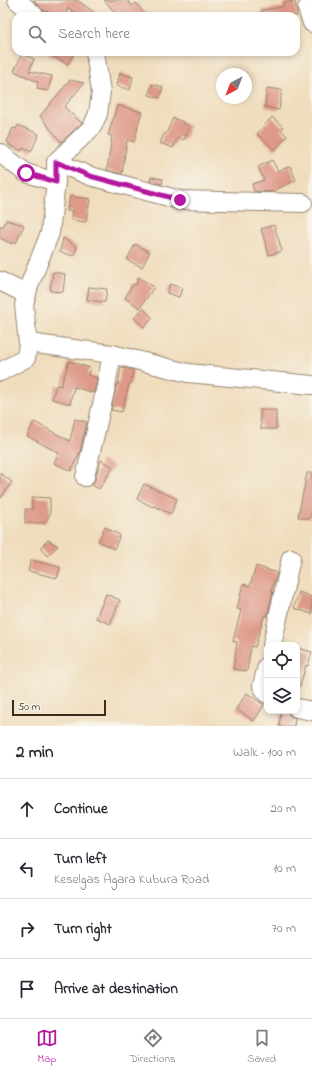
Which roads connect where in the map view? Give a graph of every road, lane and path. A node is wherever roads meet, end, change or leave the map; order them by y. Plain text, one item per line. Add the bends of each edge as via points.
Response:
1 (17, 0) edge
2 (30, 12) edge
3 (96, 56) edge
4 (0, 153) edge
5 (56, 162) junction
6 (56, 182) junction
7 (303, 203) dead end
8 (0, 281) edge
9 (26, 294) junction
10 (28, 343) junction
11 (112, 354) junction
12 (0, 372) edge
13 (312, 385) edge
14 (85, 477) dead end
15 (291, 558) dead end
16 (273, 642) edge
17 (264, 678) edge
18 (264, 689) edge
19 (300, 709) edge
20 (312, 711) edge

1 - 2 street
3 - 5 street via 101,92 98,114 92,127
4 - 6 street via 26,173
5 - 6 street
5 - 7 street via 90,176 180,200
6 - 9 street via 50,233
8 - 9 street
9 - 10 street via 24,305
10 - 11 street
10 - 12 street via 26,358
11 - 13 street via 188,373
11 - 14 street
15 - 16 street
17 - 18 street
19 - 20 street

